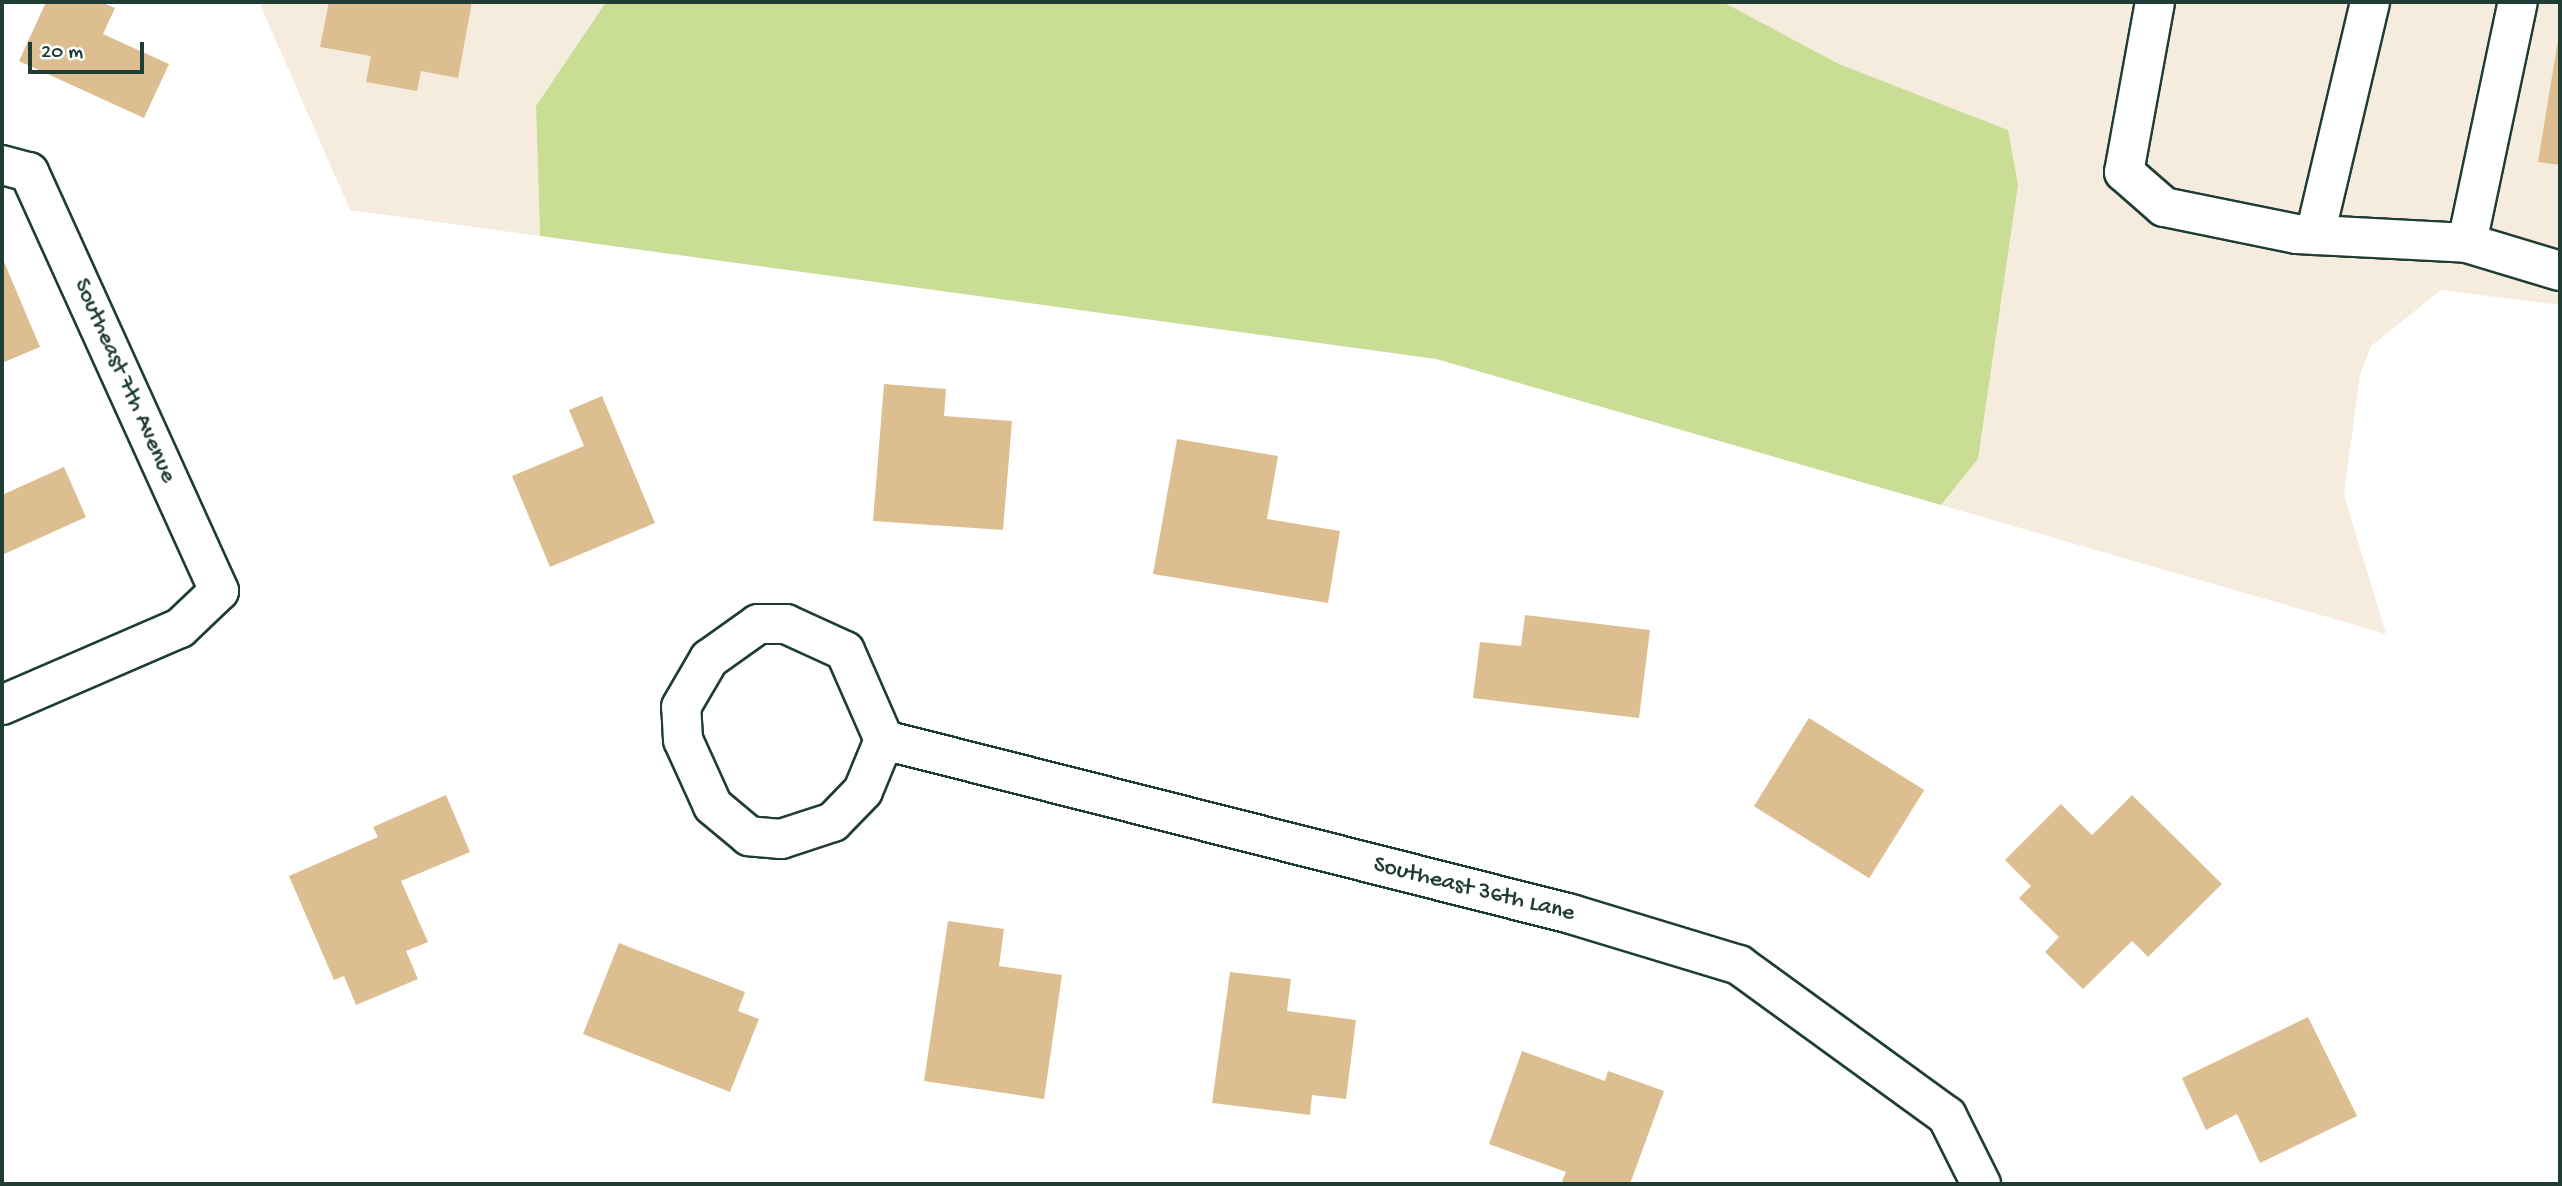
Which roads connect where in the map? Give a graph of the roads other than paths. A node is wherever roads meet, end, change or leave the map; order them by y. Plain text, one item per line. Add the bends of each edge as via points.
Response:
1 (2155, 2) edge
2 (2370, 2) edge
3 (2518, 2) edge
4 (15, 168) edge
5 (2315, 235) junction
6 (2467, 243) junction
7 (2560, 271) edge
8 (2, 705) edge
9 (884, 740) junction
10 (1981, 1184) edge

1 - 5 street via 2124,172 2164,207
2 - 5 street
3 - 6 street
4 - 8 street, Southeast 7th Avenue via 219,591 180,628
5 - 6 street
6 - 7 street
9 - 9 street via 845,651 786,624 758,624 709,659 681,707 694,772 713,806 749,836 781,839 833,822 863,792
9 - 10 street, Southeast 36th Lane via 1571,914 1739,965 1947,1116

